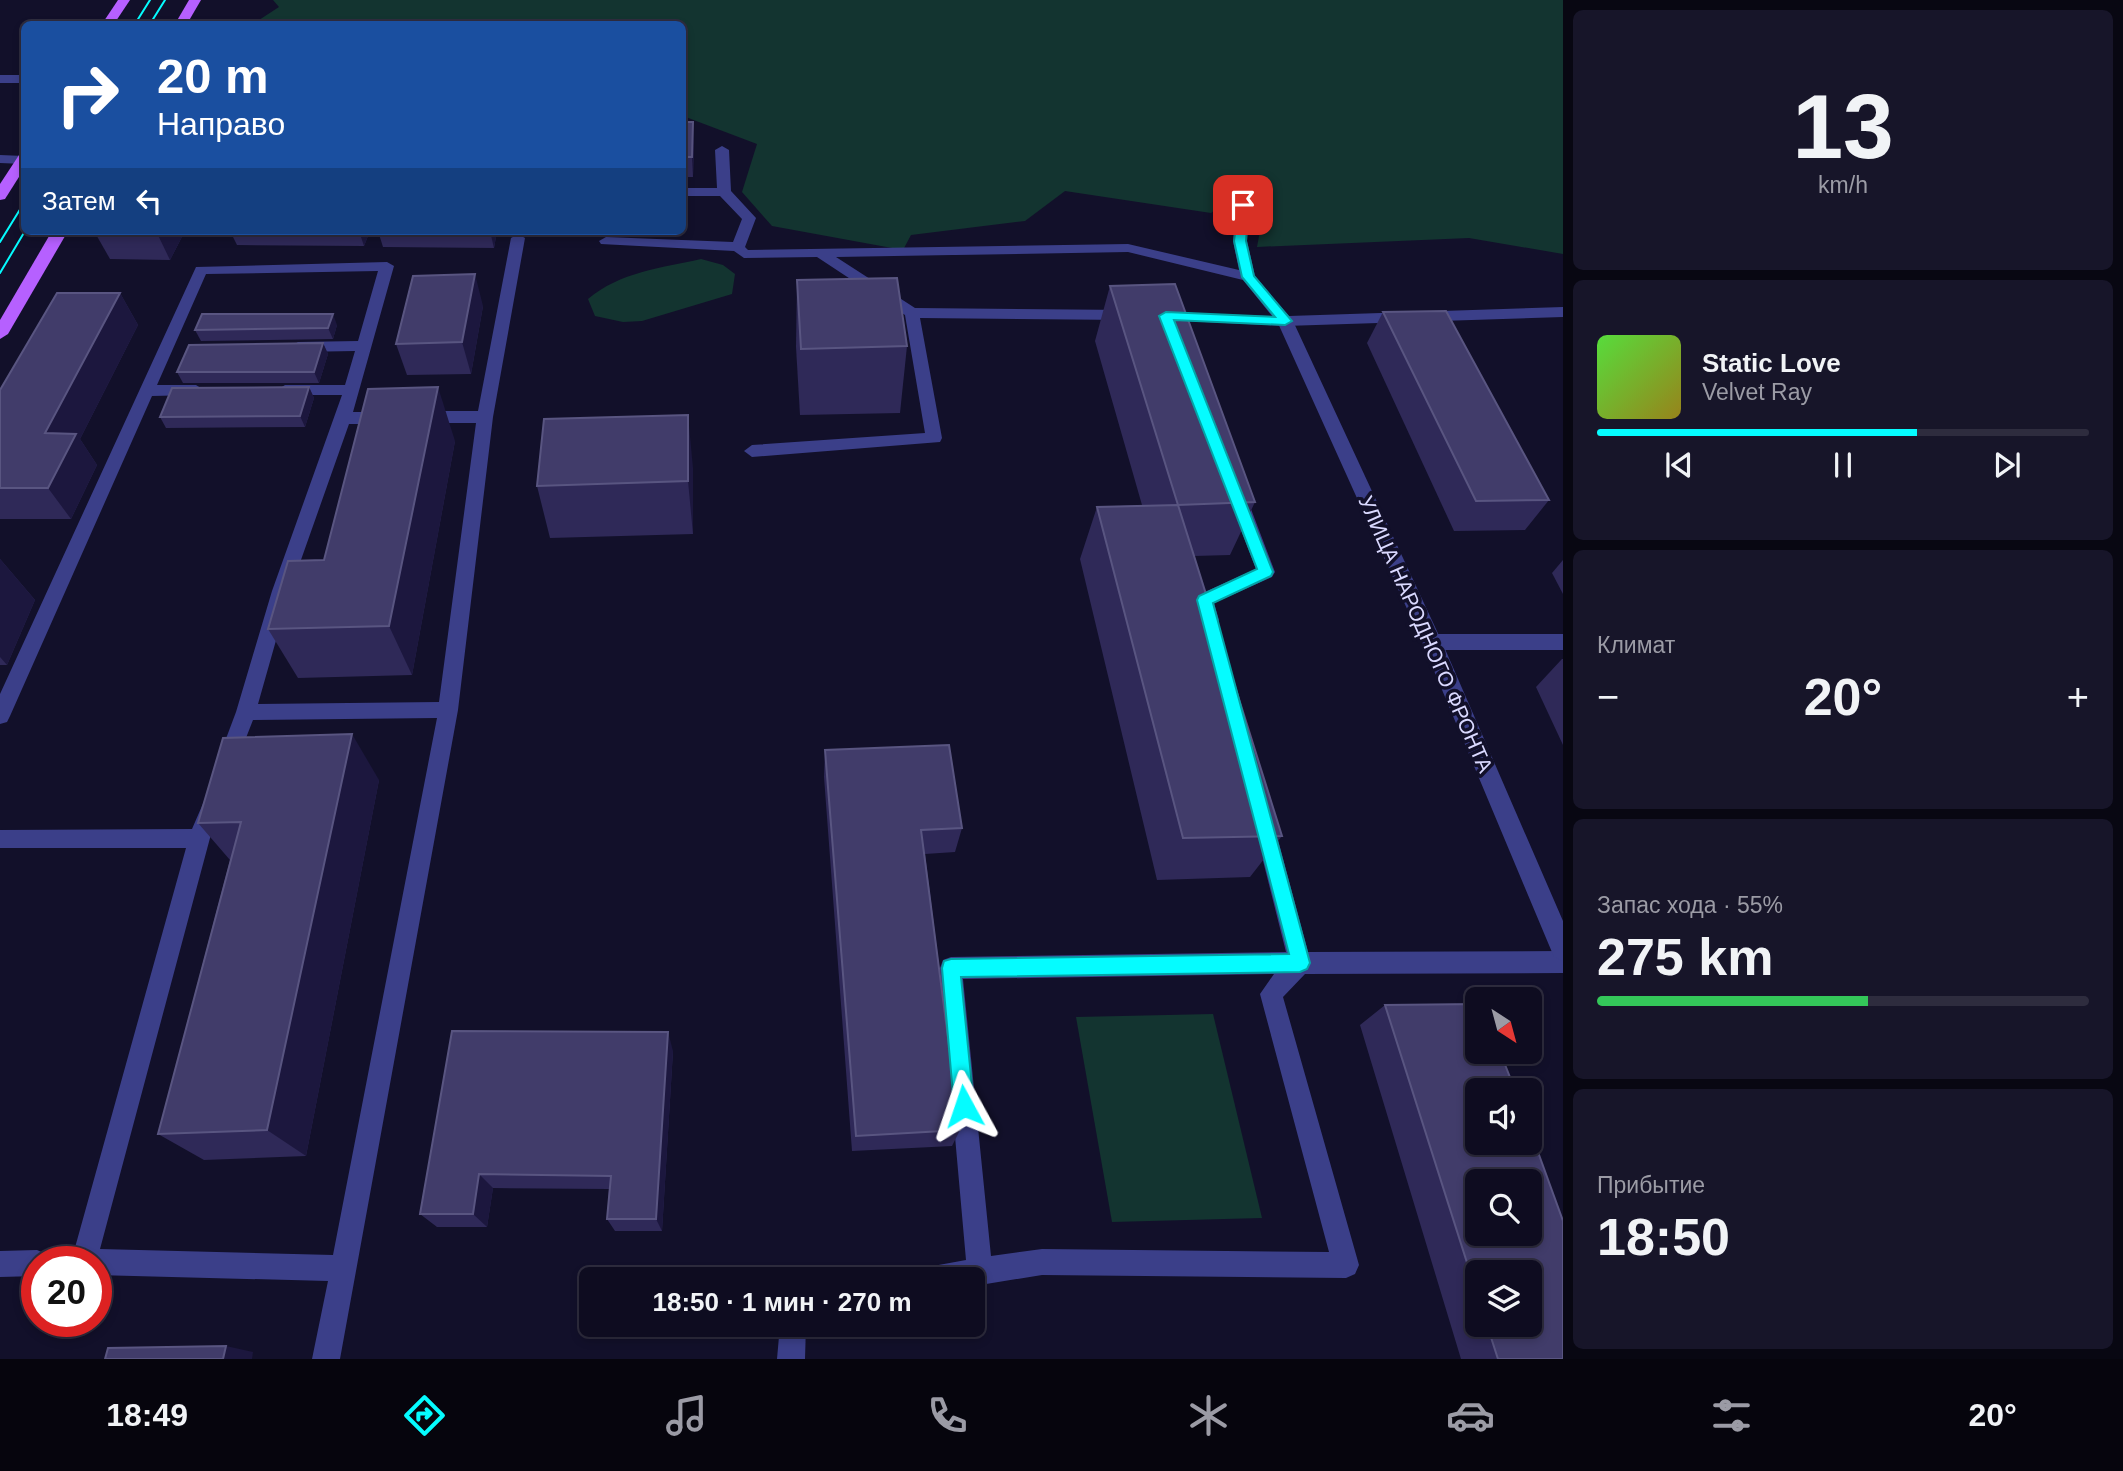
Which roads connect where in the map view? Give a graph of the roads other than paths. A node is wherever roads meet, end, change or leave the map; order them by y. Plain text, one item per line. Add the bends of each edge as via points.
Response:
1 (124, 0) edge
2 (195, 0) edge
3 (110, 21) edge
4 (183, 21) edge
5 (0, 79) edge
6 (21, 79) edge
7 (722, 150) dead end
8 (0, 159) edge
9 (21, 159) edge
10 (21, 164) edge
11 (686, 192) edge
12 (724, 192) junction
13 (0, 196) edge
14 (1243, 205) dead end
15 (58, 235) edge
16 (518, 238) dead end
17 (606, 241) dead end
18 (738, 247) junction
19 (820, 253) junction
20 (1248, 277) junction
21 (1563, 312) edge
22 (912, 313) junction
23 (1152, 315) junction
24 (1285, 321) junction
25 (0, 334) edge
26 (1176, 336) edge
27 (364, 346) junction
28 (284, 347) edge
29 (147, 390) junction
30 (215, 390) edge
31 (269, 390) edge
32 (351, 390) junction
33 (485, 417) junction
34 (342, 418) junction
35 (752, 450) dead end
36 (1228, 472) edge
37 (1215, 640) edge
38 (1432, 642) junction
39 (1563, 642) edge
40 (448, 710) junction
41 (246, 712) junction
42 (0, 716) edge
43 (1260, 810) edge
44 (199, 838) junction
45 (0, 839) edge
46 (1563, 949) edge
47 (1563, 962) edge
48 (1300, 963) junction
49 (88, 1246) edge
50 (112, 1262) edge
51 (21, 1263) edge
52 (0, 1264) edge
53 (980, 1267) edge
54 (342, 1268) junction
55 (985, 1271) edge
56 (793, 1337) edge
57 (326, 1359) edge
58 (792, 1359) edge

1 - 3 main road
2 - 4 main road
5 - 6 lane
7 - 12 lane
8 - 9 lane
10 - 13 main road
11 - 12 lane
12 - 18 lane via 749,218
14 - 20 lane via 1240,241
15 - 25 main road
16 - 33 lane
17 - 18 lane
18 - 19 lane via 744,254
19 - 20 lane via 1128,248
19 - 22 lane
20 - 24 lane
21 - 24 lane
22 - 23 lane
22 - 35 lane via 934,438
23 - 24 lane
23 - 26 lane
24 - 38 street, УЛИЦА НАРОДНОГО ФРОНТА
27 - 28 lane
27 - 29 lane via 387,266 201,270 172,349
27 - 32 lane
29 - 30 lane
29 - 42 lane
31 - 32 lane
32 - 34 lane
33 - 34 lane
33 - 40 lane
34 - 41 lane
36 - 37 lane via 1266,572 1204,600
38 - 39 lane
38 - 46 street, УЛИЦА НАРОДНОГО ФРОНТА
40 - 41 lane
40 - 54 lane
41 - 44 lane
43 - 48 lane
44 - 45 lane
44 - 49 lane
47 - 48 lane
48 - 53 lane via 951,968
48 - 55 lane via 1271,994 1346,1265 1042,1262
50 - 54 lane
51 - 52 lane
54 - 57 lane
56 - 58 lane

